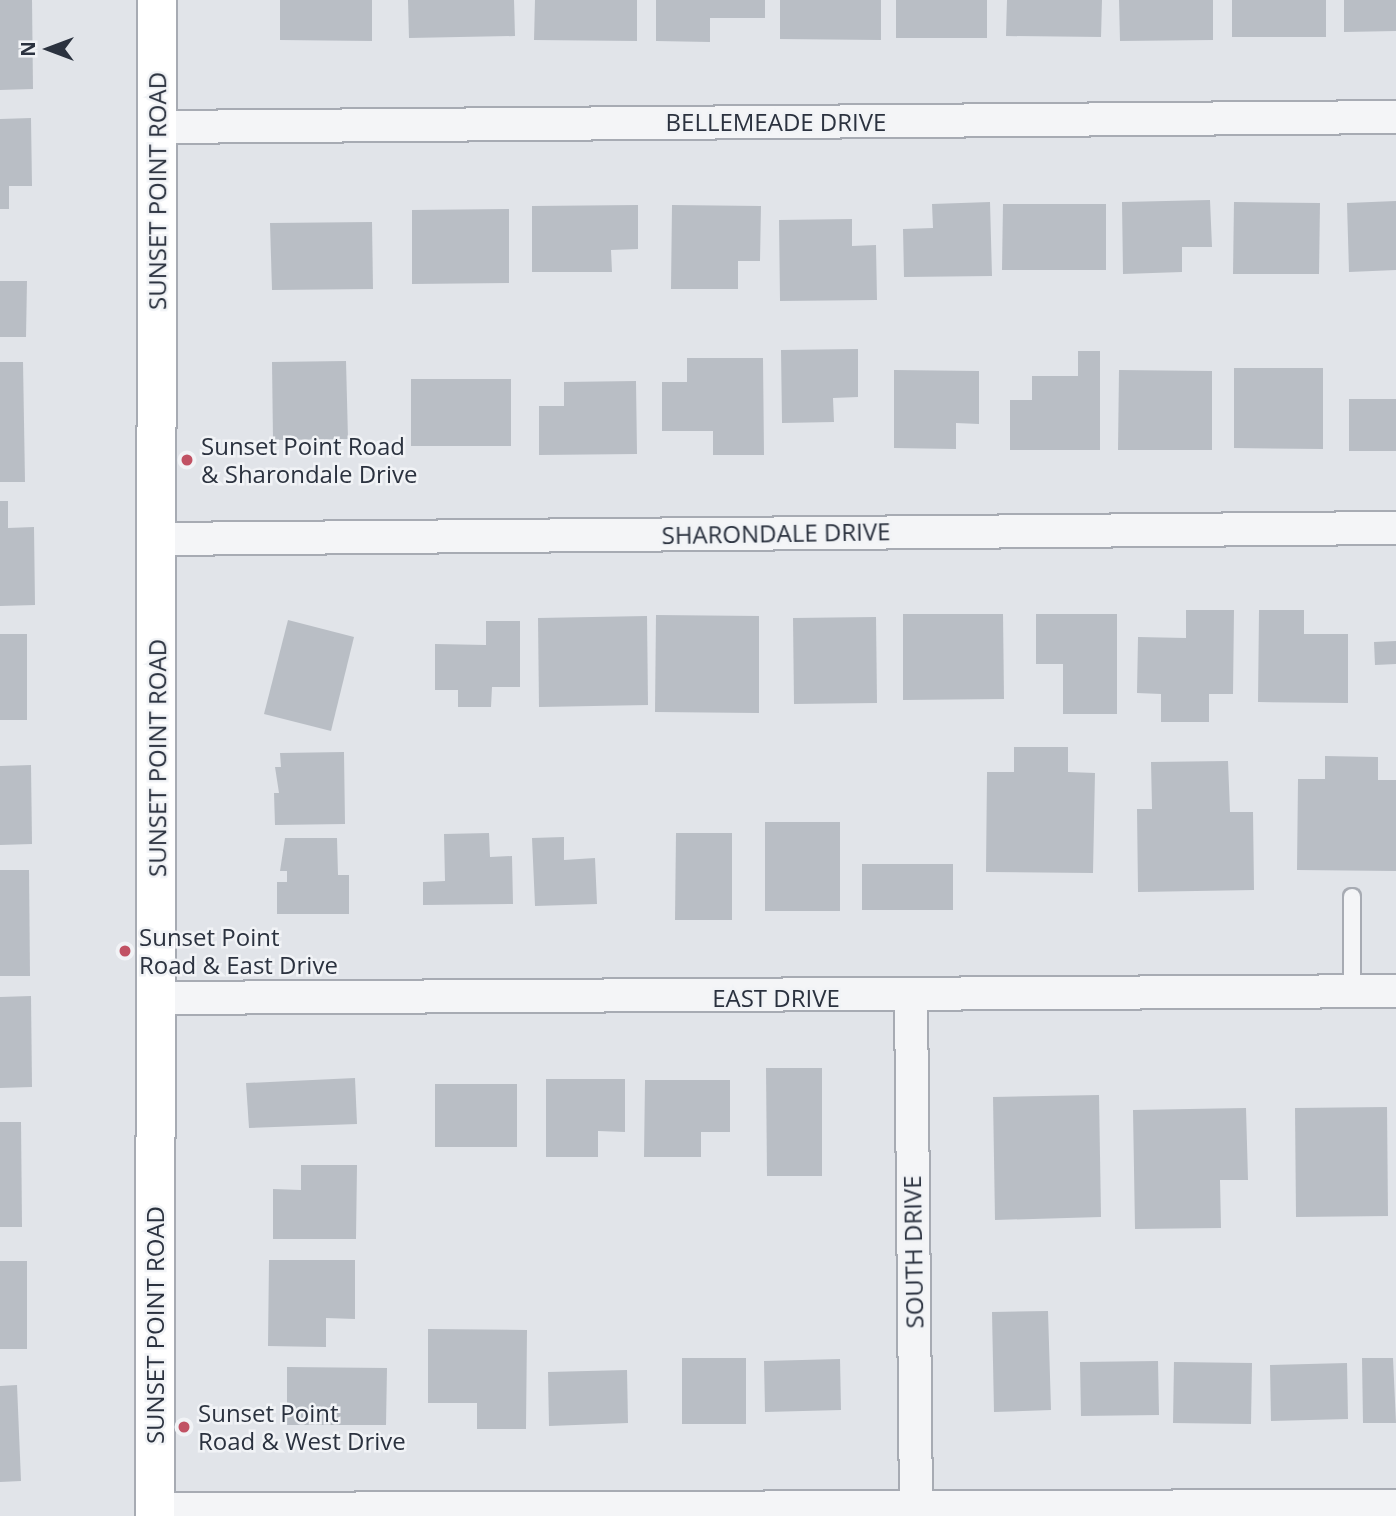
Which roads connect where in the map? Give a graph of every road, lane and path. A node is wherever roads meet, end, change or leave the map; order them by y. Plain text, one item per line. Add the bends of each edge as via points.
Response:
1 (157, 0) edge
2 (1396, 117) edge
3 (156, 127) junction
4 (1396, 528) edge
5 (157, 539) junction
6 (1352, 897) dead end
7 (1352, 992) junction
8 (1396, 992) edge
9 (911, 998) junction
10 (157, 999) junction
11 (1396, 1506) edge
12 (916, 1507) junction
13 (155, 1513) edge

1 - 3 main road, SUNSET POINT ROAD
2 - 3 street, BELLEMEADE DRIVE
3 - 5 main road, SUNSET POINT ROAD
4 - 5 street, SHARONDALE DRIVE
5 - 10 main road, SUNSET POINT ROAD
6 - 7 lane
7 - 8 street, EAST DRIVE
7 - 9 street, EAST DRIVE
9 - 10 street, EAST DRIVE
9 - 12 street, SOUTH DRIVE
10 - 13 main road, SUNSET POINT ROAD
11 - 12 street
12 - 13 street

